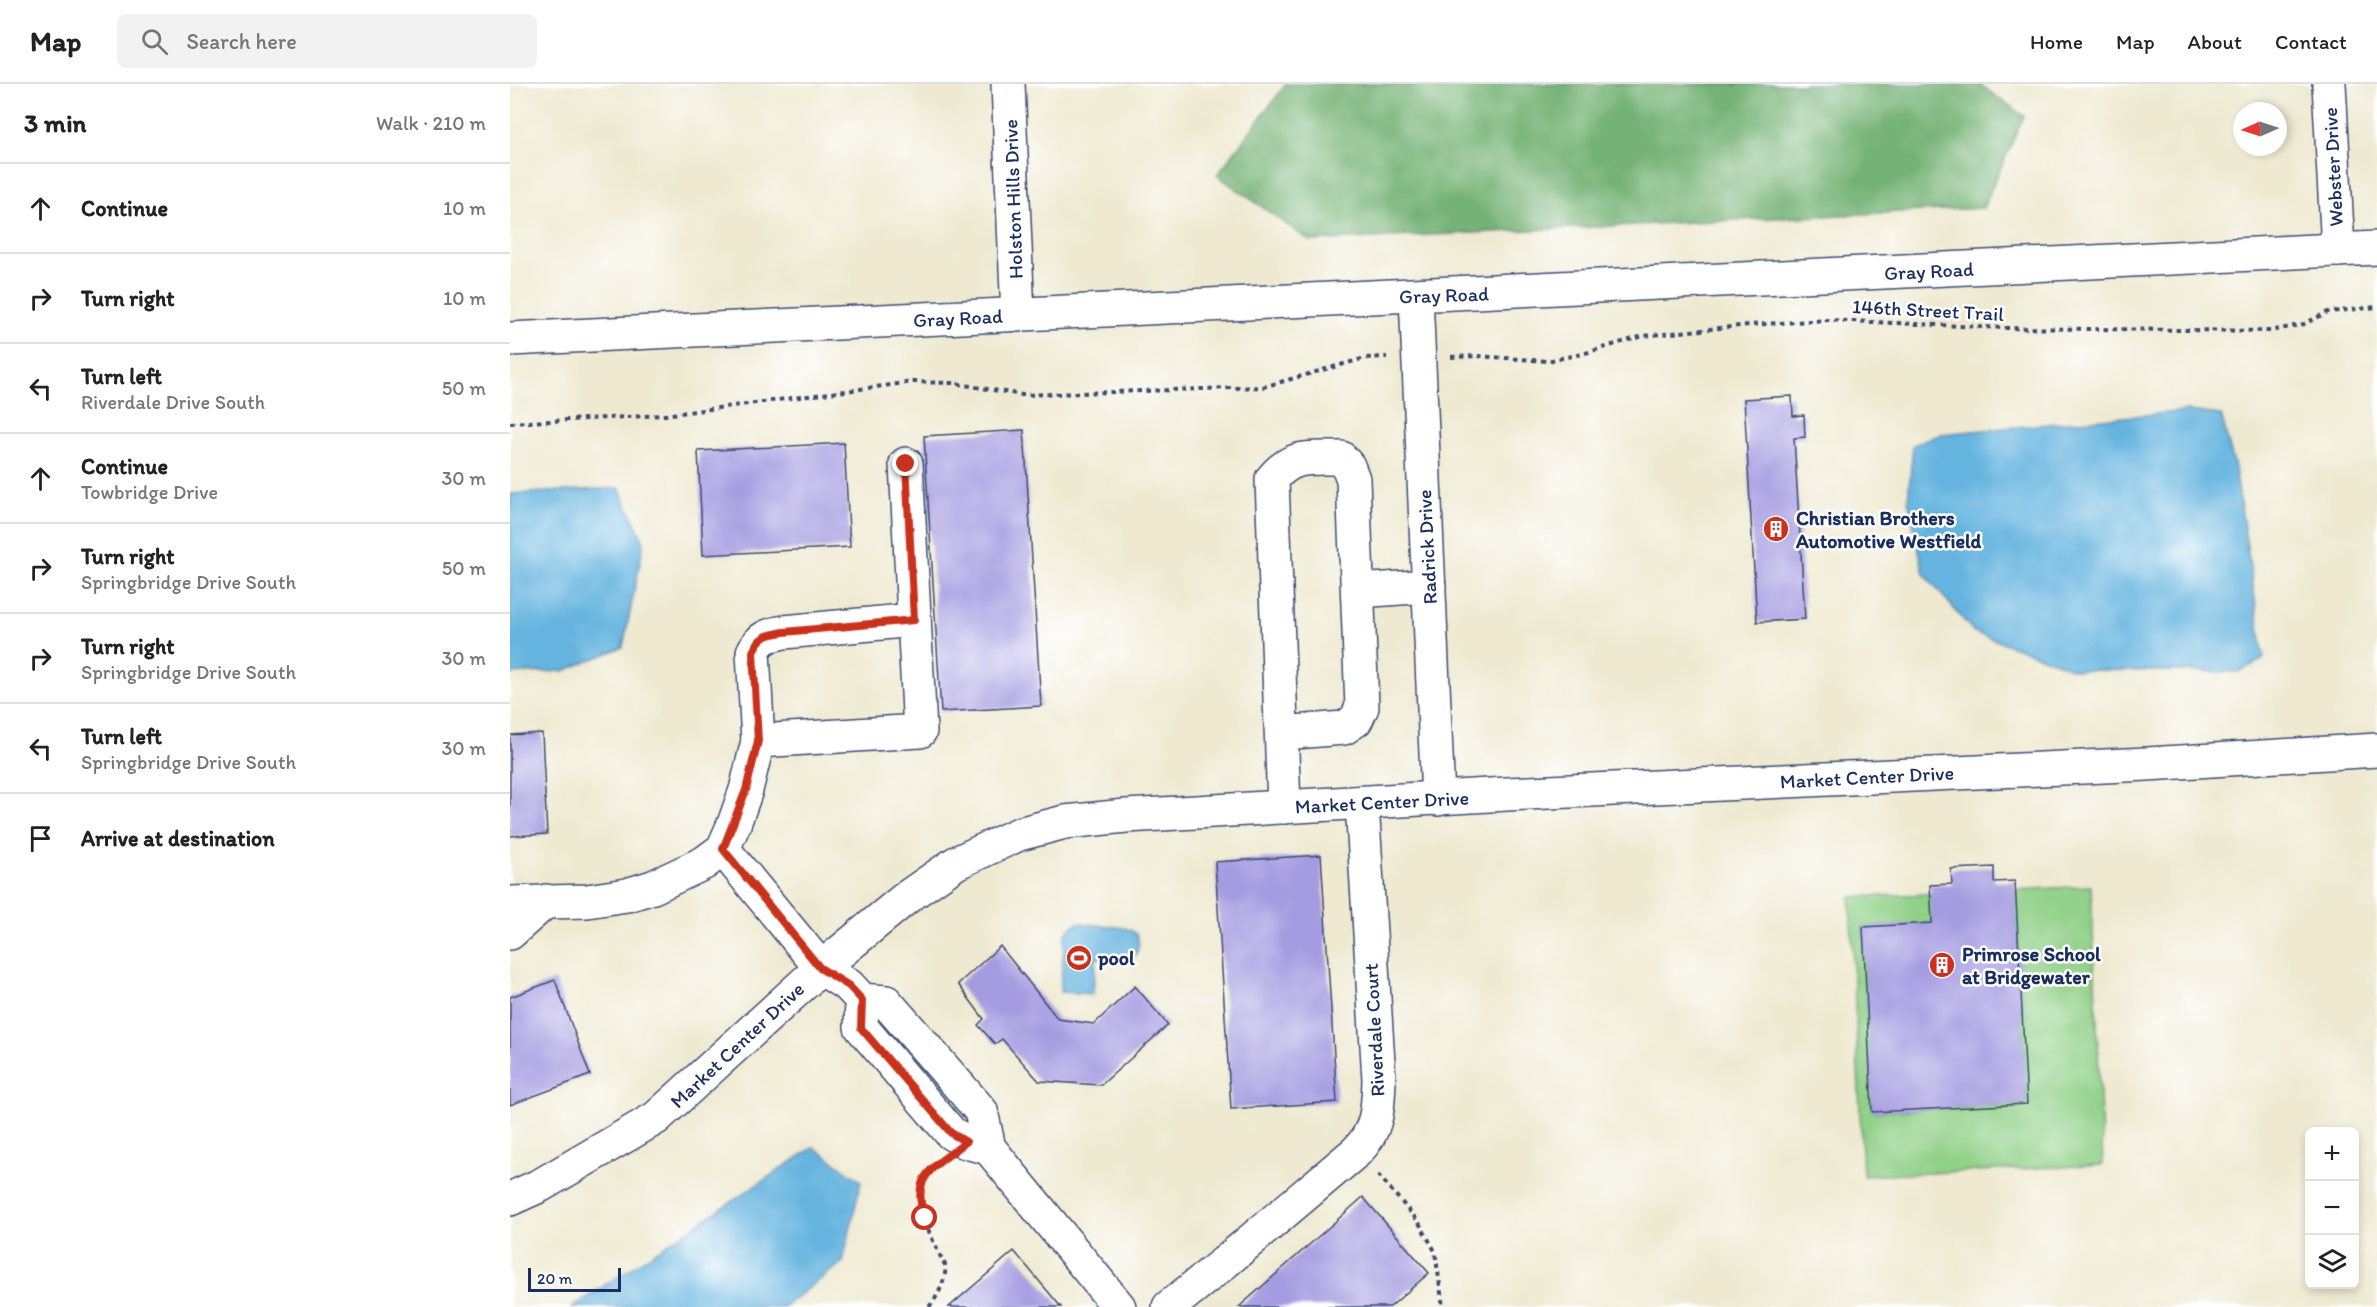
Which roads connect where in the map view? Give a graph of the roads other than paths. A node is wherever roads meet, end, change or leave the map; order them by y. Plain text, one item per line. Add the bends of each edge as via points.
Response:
1 (1008, 84) edge
2 (2329, 84) edge
3 (2377, 248) edge
4 (2338, 250) junction
5 (1416, 296) junction
6 (1018, 315) junction
7 (510, 339) edge
8 (906, 464) dead end
9 (1429, 586) junction
10 (1358, 591) junction
11 (914, 620) junction
12 (1282, 733) junction
13 (758, 741) junction
14 (2377, 750) edge
15 (1438, 799) junction
16 (1362, 803) junction
17 (1284, 807) junction
18 (723, 849) junction
19 (546, 901) junction
20 (510, 903) edge
21 (510, 933) edge
22 (820, 968) junction
23 (510, 1199) edge
24 (1119, 1307) edge
25 (1169, 1307) edge

1 - 6 street, Holston Hills Drive
2 - 4 street, Webster Drive
3 - 4 street, Gray Road
4 - 5 street, Gray Road
5 - 6 street, Gray Road
5 - 9 street, Radrick Drive
6 - 7 street, Gray Road
8 - 11 street
9 - 10 street
9 - 15 street, Radrick Drive
10 - 12 street via 1362,707 1356,720 1329,731
10 - 12 street via 1353,479 1348,466 1341,458 1294,460 1272,479
11 - 13 street via 784,632 758,641 753,652
11 - 13 street via 920,731
12 - 17 street
13 - 18 street via 746,790
14 - 15 street, Market Center Drive
15 - 16 street, Market Center Drive
16 - 17 street, Market Center Drive
16 - 25 street, Riverdale Court via 1379,1088 1373,1130 1357,1151
17 - 22 street, Market Center Drive via 1092,819 1019,834 934,877
18 - 19 street via 695,867 627,895 586,902
18 - 22 street
19 - 20 street
19 - 21 street
22 - 23 street, Market Center Drive via 656,1118
22 - 24 street via 849,986 862,1000 861,1028 951,1133 978,1145

